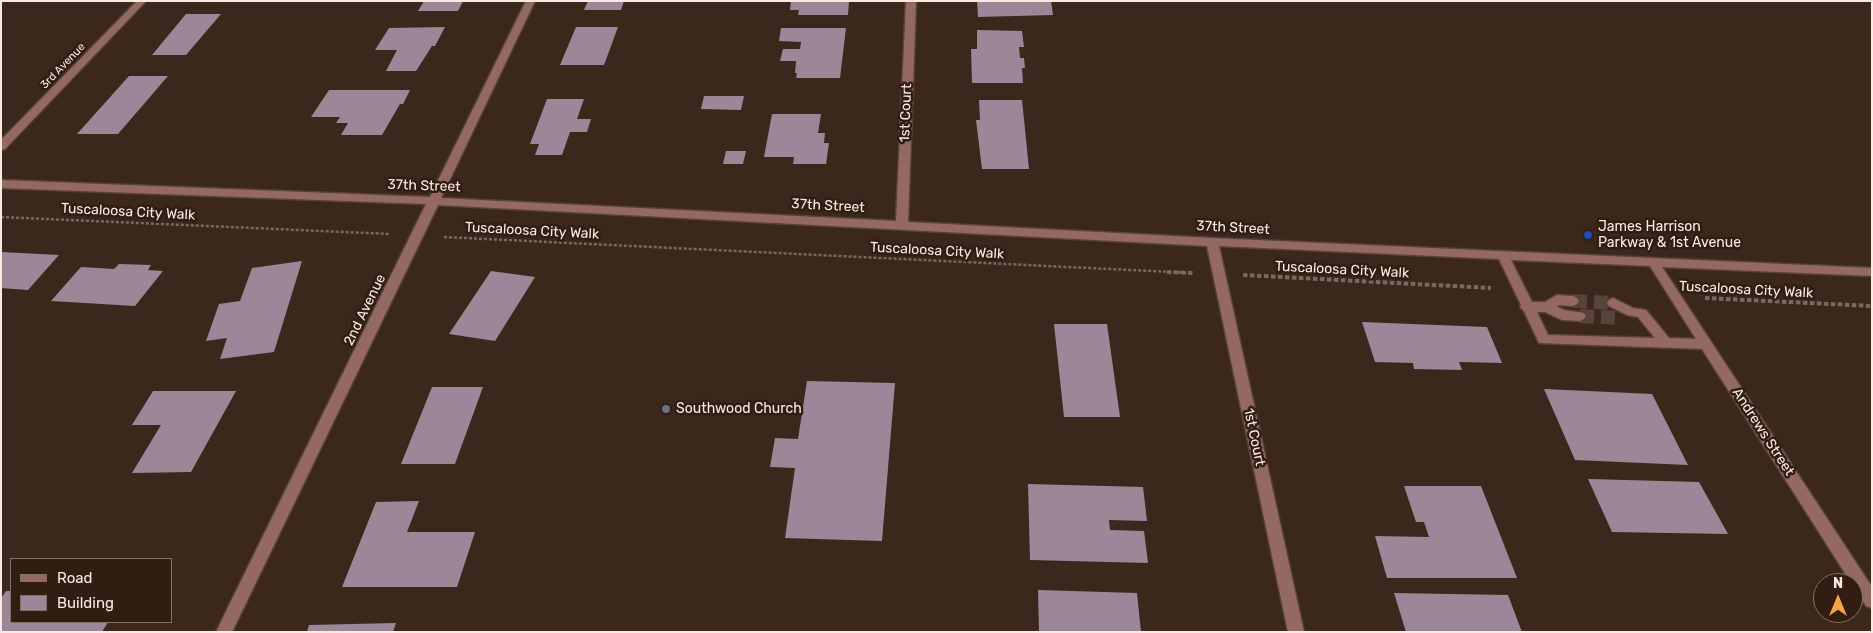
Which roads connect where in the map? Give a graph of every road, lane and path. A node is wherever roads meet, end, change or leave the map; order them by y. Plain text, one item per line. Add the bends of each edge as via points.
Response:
1 (142, 1) edge
2 (531, 1) edge
3 (910, 1) edge
4 (1, 147) edge
5 (1, 184) edge
6 (435, 201) junction
7 (1, 216) edge
8 (902, 225) junction
9 (418, 236) junction
10 (1212, 242) junction
11 (1503, 255) junction
12 (1653, 262) junction
13 (1872, 272) edge
14 (1219, 274) junction
15 (1518, 289) junction
16 (1676, 296) junction
17 (1572, 301) tunnel mouth
18 (1613, 303) tunnel mouth
19 (1526, 306) junction
20 (1872, 306) edge
21 (1547, 307) junction
22 (1580, 316) tunnel mouth
23 (1666, 343) junction
24 (1706, 344) junction
25 (1872, 601) edge
26 (224, 632) edge
27 (1296, 632) edge

1 - 4 street, 3rd Avenue
2 - 6 street, 2nd Avenue
3 - 8 street, 1st Court
5 - 6 street, 37th Street
6 - 8 street, 37th Street
6 - 9 street, 2nd Avenue
7 - 9 path, Tuscaloosa City Walk
8 - 10 street, 37th Street
9 - 14 path, Tuscaloosa City Walk
9 - 26 street, 2nd Avenue
10 - 11 street, 37th Street
10 - 14 street, 1st Court
11 - 12 street, 37th Street
11 - 15 street
12 - 13 street, 37th Street
12 - 16 street, Andrews Street
14 - 15 path, Tuscaloosa City Walk
14 - 27 street, 1st Court
15 - 19 street
16 - 20 path, Tuscaloosa City Walk
16 - 24 street, Andrews Street
17 - 21 street via 1557,300
18 - 23 street via 1625,315 1642,313
19 - 21 street
19 - 23 street via 1544,340
21 - 22 street via 1562,315
23 - 24 street
24 - 25 street, Andrews Street

